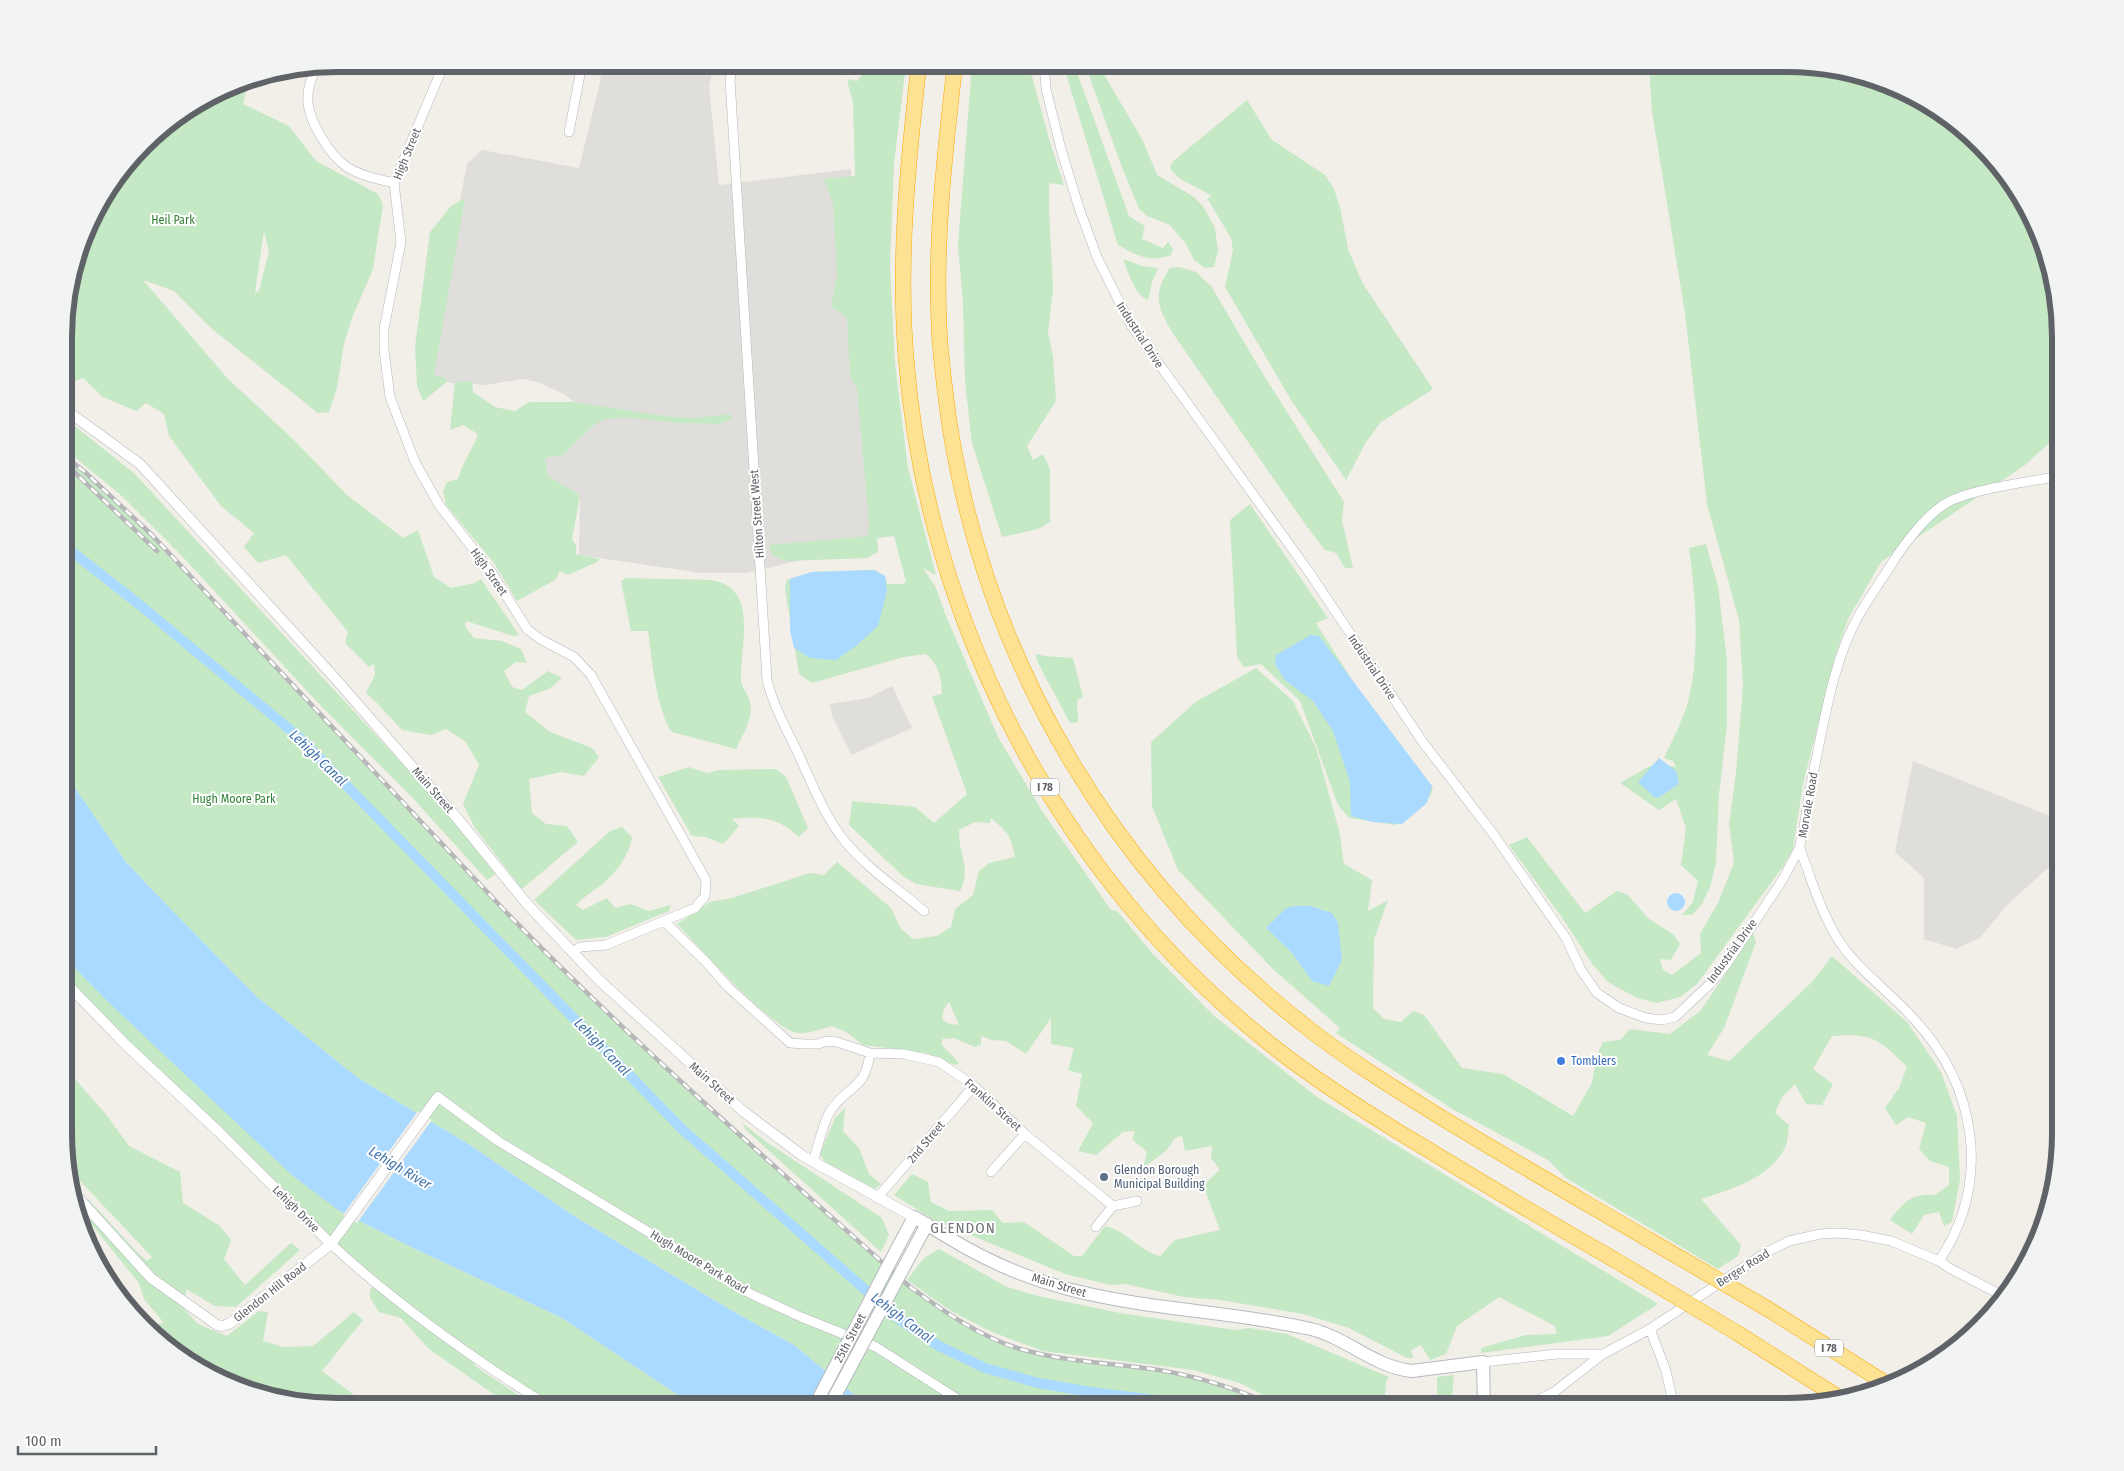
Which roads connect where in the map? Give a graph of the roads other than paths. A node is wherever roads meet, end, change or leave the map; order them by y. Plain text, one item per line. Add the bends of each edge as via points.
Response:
1 (441, 72) edge
2 (580, 72) edge
3 (732, 72) edge
4 (918, 72) edge
5 (954, 72) edge
6 (1045, 72) edge
7 (314, 74) edge
8 (568, 132) dead end
9 (394, 183) junction
10 (72, 414) edge
11 (2052, 478) edge
12 (1800, 846) junction
13 (924, 911) dead end
14 (665, 922) junction
15 (572, 952) junction
16 (72, 989) edge
17 (870, 1053) junction
18 (974, 1086) junction
19 (438, 1098) joint
20 (1025, 1134) junction
21 (813, 1161) junction
22 (991, 1172) dead end
23 (877, 1198) junction
24 (1137, 1201) dead end
25 (82, 1202) edge
26 (1113, 1206) junction
27 (914, 1217) junction
28 (927, 1224) junction
29 (1096, 1227) dead end
30 (330, 1244) junction
31 (1939, 1261) junction
32 (1998, 1294) edge
33 (1650, 1329) junction
34 (1603, 1354) junction
35 (1483, 1362) junction
36 (1881, 1381) edge
37 (1554, 1392) junction
38 (1833, 1394) edge
39 (536, 1398) edge
40 (819, 1398) edge
41 (834, 1398) edge
42 (956, 1398) edge
43 (1484, 1398) edge
44 (1542, 1398) edge
45 (1554, 1398) edge
46 (1672, 1398) edge

1 - 9 street, High Street
2 - 8 street
3 - 13 street, Hilton Street West via 767,680 785,726 844,841
4 - 38 highway, I 78, bridge via 908,156 903,243 906,356 913,426 927,498 952,589 989,681 1034,769 1068,824 1123,898 1180,961 1256,1033 1311,1074 1380,1121
5 - 36 highway, I 78, bridge via 938,261 939,326 948,409 962,490 988,583 1025,675 1055,735 1107,817 1188,919 1235,966 1310,1030 1383,1082 1768,1309
6 - 12 street, Industrial Drive via 1061,149 1080,208 1097,257 1132,325 1309,572 1422,741 1494,835 1566,938 1581,970 1597,993 1618,1008 1646,1018 1675,1018 1726,965
7 - 9 street via 308,89 308,103 315,125 331,151 346,166
9 - 14 street, High Street via 401,242 384,329 384,350 390,397 404,437 439,505 492,573 527,629 574,657 591,675 706,880 707,888 701,903
10 - 15 street, Main Street via 140,464 340,684 527,904
11 - 12 street, Morvale Road via 1981,492 1950,502 1926,520 1902,548 1858,616 1842,652 1820,741
12 - 31 street, Morvale Road via 1818,898 1839,941 1854,961 1934,1042 1959,1087 1972,1141 1971,1180 1951,1242
14 - 15 street, High Street via 606,946 580,947
14 - 17 street, Franklin Street via 728,987 790,1042 837,1042
15 - 21 street, Main Street via 744,1112
16 - 30 street, Lehigh Drive
17 - 18 street, Franklin Street via 904,1054 939,1062
17 - 21 street via 862,1080 830,1111
18 - 20 street, Franklin Street
18 - 23 street, 2nd Street
19 - 30 street, Glendon Hill Road
19 - 42 street, Hugh Moore Park Road via 498,1141 751,1294 876,1347
20 - 22 street
20 - 26 street, Franklin Street
21 - 23 street, Main Street
23 - 27 street, Main Street
24 - 26 street
25 - 30 street, Glendon Hill Road via 151,1278 210,1321 222,1326 230,1324
26 - 29 street
27 - 28 main road, Main Street
27 - 40 main road, 25th Street, bridge
28 - 35 main road, Main Street via 1006,1267 1067,1289 1121,1301 1313,1330 1401,1370
28 - 41 main road, 25th Street, bridge
30 - 39 street, Lehigh Drive via 469,1355
31 - 32 street, Berger Road
31 - 33 street, Berger Road via 1891,1241 1861,1235 1838,1233 1789,1241 1745,1265
33 - 34 street, Berger Road
33 - 46 street via 1666,1370
34 - 35 street, Berger Road via 1557,1354
34 - 37 street
35 - 43 main road
37 - 44 street
37 - 45 street

